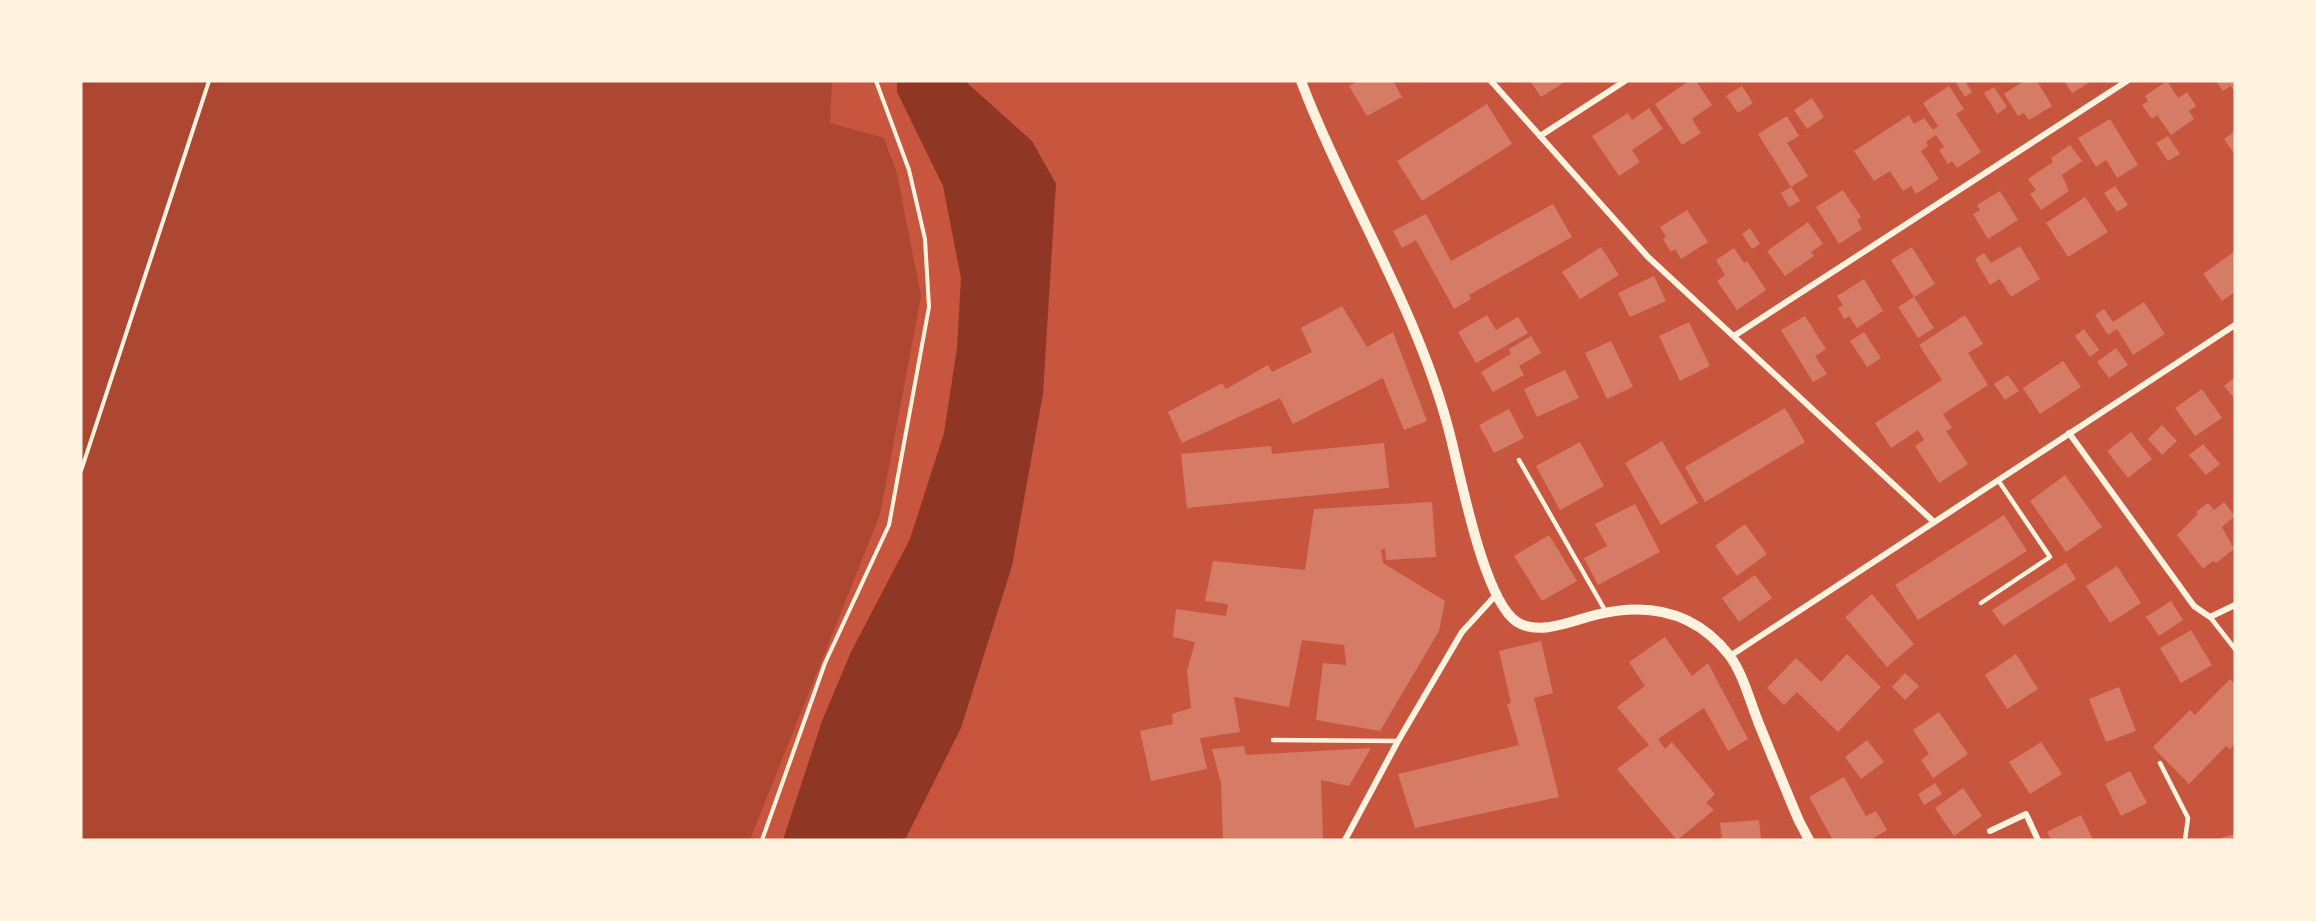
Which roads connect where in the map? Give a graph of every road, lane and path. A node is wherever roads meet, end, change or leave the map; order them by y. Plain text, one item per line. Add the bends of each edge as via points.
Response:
1 (209, 81) edge
2 (876, 81) edge
3 (1301, 81) edge
4 (1491, 81) edge
5 (1624, 81) edge
6 (2127, 81) edge
7 (1540, 136) junction
8 (2235, 325) edge
9 (1734, 336) junction
10 (2069, 433) junction
11 (1519, 460) dead end
12 (81, 471) edge
13 (1998, 480) junction
14 (1933, 521) junction
15 (1495, 596) junction
16 (1981, 603) dead end
17 (2235, 605) edge
18 (1606, 612) junction
19 (2210, 617) junction
20 (2235, 649) edge
21 (1730, 656) junction
22 (1273, 740) dead end
23 (1398, 741) junction
24 (2160, 763) dead end
25 (1990, 831) dead end
26 (762, 840) edge
27 (1345, 840) edge
28 (1809, 840) edge
29 (2038, 840) edge
30 (2185, 840) edge

1 - 12 path
2 - 26 path via 912,182 925,239 928,308 890,525 825,663
3 - 15 street via 1419,343 1449,429
4 - 7 street
5 - 7 street
6 - 9 street
7 - 9 street via 1648,257
8 - 10 street
9 - 14 street
10 - 13 street
10 - 19 street via 2194,606
11 - 18 lane
13 - 14 street
13 - 16 lane via 2049,557
14 - 21 street
15 - 18 street via 1517,622 1543,628
15 - 23 street via 1462,632
17 - 19 street
18 - 21 street via 1640,609 1673,613 1701,627
19 - 20 lane
21 - 28 street
22 - 23 lane
23 - 27 street
24 - 30 lane via 2188,818
25 - 29 street via 2026,814

